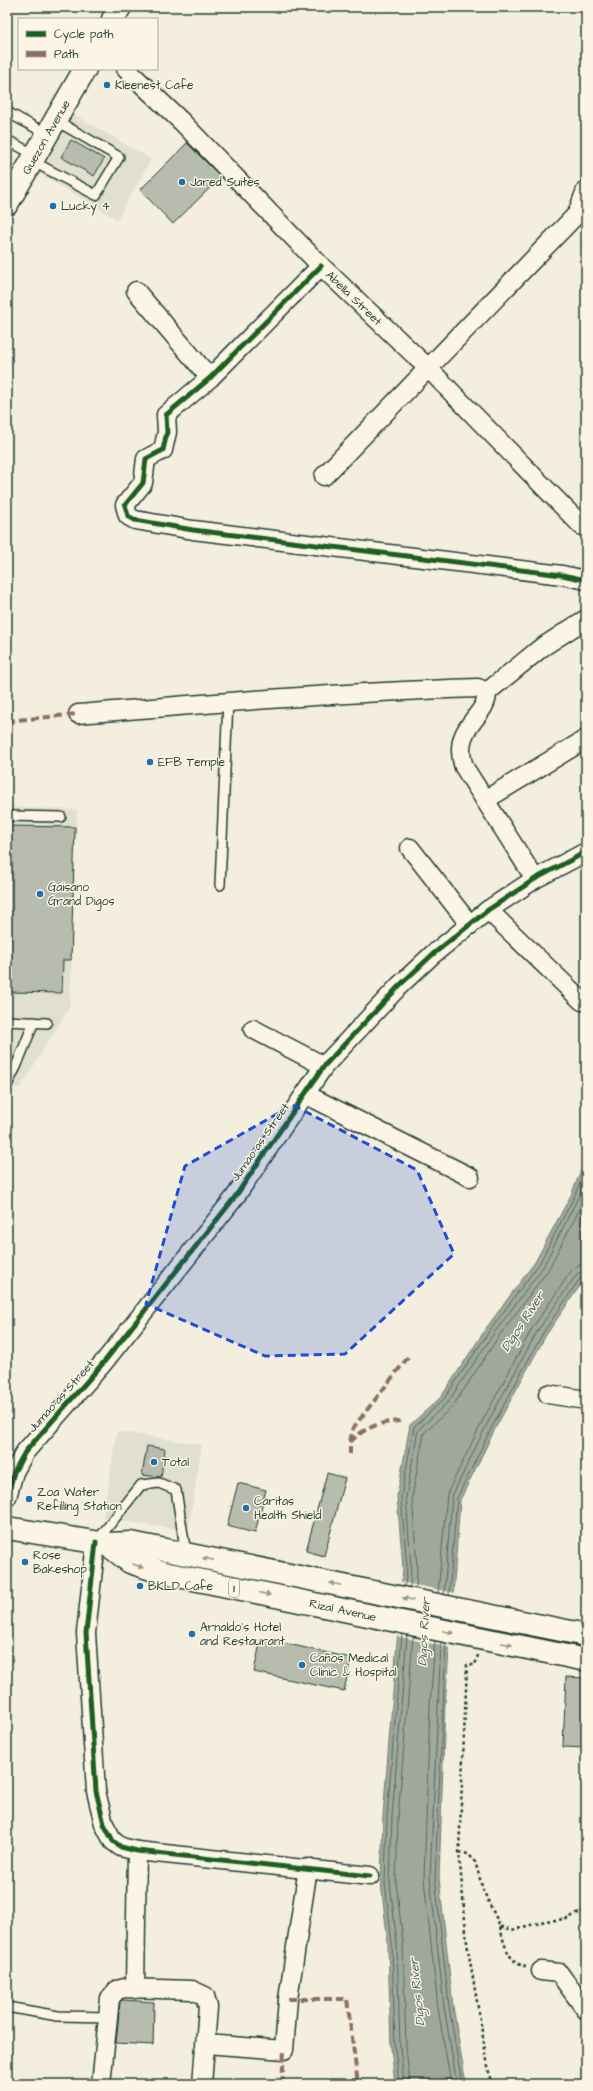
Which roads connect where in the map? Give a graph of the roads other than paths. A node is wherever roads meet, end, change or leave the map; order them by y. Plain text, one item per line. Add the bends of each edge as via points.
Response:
1 (120, 7) edge
2 (114, 18) edge
3 (83, 70) edge
4 (127, 70) edge
5 (7, 112) edge
6 (51, 127) junction
7 (7, 140) edge
8 (34, 158) junction
9 (586, 190) edge
10 (7, 204) edge
11 (581, 217) edge
12 (321, 266) junction
13 (136, 291) dead end
14 (428, 368) junction
15 (210, 378) junction
16 (324, 476) dead end
17 (584, 524) edge
18 (586, 580) edge
19 (586, 620) edge
20 (487, 692) junction
21 (228, 701) junction
22 (78, 714) dead end
23 (586, 739) edge
24 (485, 800) junction
25 (7, 816) edge
26 (61, 817) dead end
27 (410, 848) dead end
28 (586, 852) edge
29 (535, 879) junction
30 (220, 885) dead end
31 (488, 910) junction
32 (470, 925) junction
33 (582, 1001) dead end
34 (7, 1021) edge
35 (34, 1022) junction
36 (46, 1023) dead end
37 (253, 1029) dead end
38 (324, 1066) junction
39 (12, 1067) edge
40 (7, 1085) edge
41 (306, 1094) junction
42 (470, 1177) dead end
43 (548, 1394) dead end
44 (586, 1400) edge
45 (7, 1497) edge
46 (7, 1528) edge
47 (101, 1543) junction
48 (187, 1555) junction
49 (431, 1603) junction
50 (425, 1627) junction
51 (586, 1635) edge
52 (586, 1660) edge
53 (137, 1851) junction
54 (308, 1868) junction
55 (370, 1876) dead end
56 (541, 1971) road end
57 (135, 1989) junction
58 (7, 2007) edge
59 (586, 2010) edge
60 (109, 2017) junction
61 (206, 2044) junction
62 (101, 2084) edge
63 (202, 2084) edge

1 - 2 main road
3 - 6 main road, Quezon Avenue
4 - 12 street, Abella Street via 182,122
5 - 6 lane
6 - 8 main road, Quezon Avenue
6 - 8 lane via 119,157 96,195
7 - 8 lane
8 - 10 main road, Quezon Avenue via 16,182
9 - 11 street
11 - 14 street
12 - 14 street, Abella Street
12 - 15 street
13 - 15 street
14 - 16 street
14 - 17 street, Abella Street
15 - 18 street via 166,415 167,432 163,450 146,459 143,483 126,506 128,516 132,519 194,530
19 - 20 street via 541,648
20 - 21 street via 478,688 402,690
20 - 24 street via 485,702 463,738 460,754 464,767
21 - 22 street
21 - 30 lane
23 - 24 street
24 - 29 street
25 - 26 lane
27 - 32 street
28 - 29 street, Jumao-as Street
29 - 31 street, Jumao-as Street
31 - 32 street, Jumao-as Street
31 - 33 street
32 - 38 street, Jumao-as Street via 400,985
34 - 35 lane
35 - 36 lane
35 - 39 lane
37 - 38 street
38 - 41 street, Jumao-as Street
39 - 40 lane
41 - 42 street
41 - 45 street, Jumao-as Street via 235,1197 104,1362 24,1452 14,1472
43 - 44 street
46 - 47 main road, Rizal Avenue / 1
47 - 48 main road, Rizal Avenue / 1 via 131,1543
47 - 48 lane via 141,1485 159,1483 176,1490
47 -> 50 main road, Rizal Avenue / 1 via 139,1567
47 - 53 street via 88,1605 86,1639 96,1791 104,1824 113,1840 121,1847
49 -> 48 main road, Rizal Avenue / 1
49 - 50 main road
49 - 51 main road, Rizal Avenue / 1
50 -> 52 main road, Rizal Avenue / 1
53 - 54 street
53 - 57 street
54 - 55 street
54 - 61 street via 288,1999 284,2050
56 - 59 street via 559,1973
57 - 60 street via 119,1989 112,1994
57 - 61 street via 192,1990 202,1993 208,2003
58 - 60 lane via 58,2016
60 - 62 street
61 - 63 street

